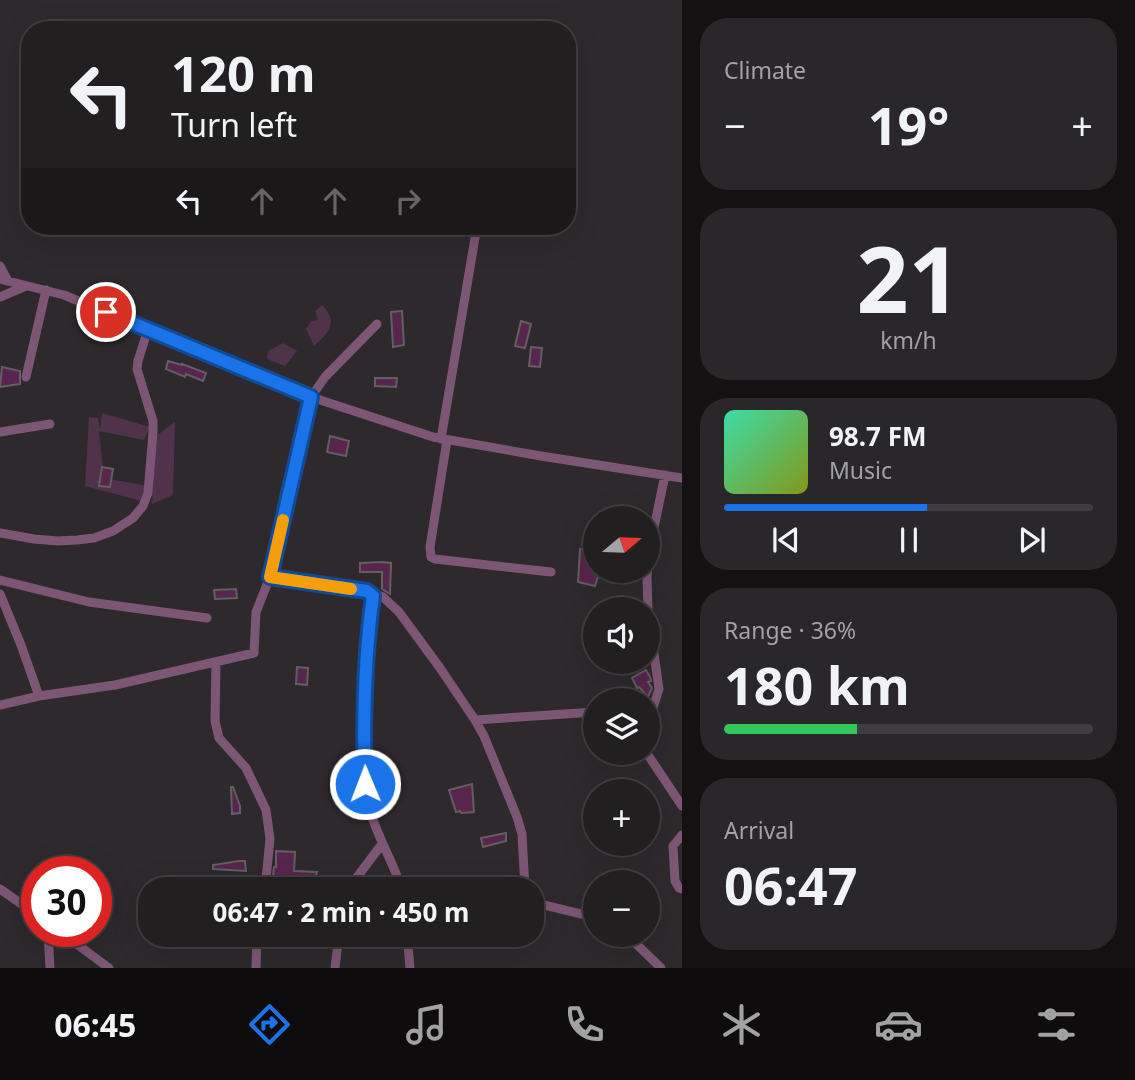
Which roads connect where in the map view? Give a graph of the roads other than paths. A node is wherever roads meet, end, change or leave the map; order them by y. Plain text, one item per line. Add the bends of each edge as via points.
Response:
1 (476, 235) edge
2 (0, 266) edge
3 (4, 280) edge
4 (26, 286) junction
5 (46, 290) junction
6 (0, 297) edge
7 (377, 324) dead end
8 (148, 329) junction
9 (26, 377) dead end
10 (311, 397) junction
11 (50, 424) dead end
12 (0, 432) edge
13 (444, 440) junction
14 (665, 475) junction
15 (682, 478) edge
16 (0, 533) edge
17 (551, 572) dead end
18 (270, 577) junction
19 (0, 580) edge
20 (370, 593) junction
21 (0, 594) edge
22 (206, 618) dead end
23 (216, 662) junction
24 (659, 688) edge
25 (39, 696) junction
26 (0, 705) edge
27 (583, 713) edge
28 (475, 720) junction
29 (655, 765) edge
30 (682, 806) edge
31 (682, 835) edge
32 (382, 844) junction
33 (266, 877) edge
34 (357, 877) edge
35 (397, 877) edge
36 (524, 877) edge
37 (0, 889) edge
38 (682, 889) edge
39 (21, 904) edge
40 (544, 905) edge
41 (583, 914) edge
42 (49, 947) edge
43 (81, 947) edge
44 (257, 947) edge
45 (337, 947) edge
46 (408, 947) edge
47 (639, 947) edge
48 (50, 968) edge
49 (109, 968) edge
50 (256, 968) edge
51 (335, 968) edge
52 (410, 968) edge
53 (661, 968) edge

1 - 13 street
2 - 3 street
3 - 4 street
4 - 5 street
4 - 6 street
5 - 8 street
5 - 9 street
7 - 10 street
8 - 10 street
8 - 16 street via 137,369 153,421 143,506 133,518 94,538 58,541
10 - 13 street
10 - 18 street
11 - 12 street
13 - 14 street
13 - 17 street via 431,557
14 - 15 street
14 - 24 street via 647,576
18 - 20 street
18 - 23 street via 256,612 254,653
19 - 22 street via 89,602
20 - 28 street via 383,597 399,612
20 - 32 street via 363,724 365,784
21 - 25 street
23 - 25 street via 115,685
23 - 33 street via 219,737 246,768 266,810 270,839
25 - 26 street
27 - 28 street
28 - 36 street via 520,826
29 - 30 street
31 - 38 street via 673,846 675,881
32 - 34 street
32 - 35 street
37 - 39 street
40 - 41 street
42 - 48 street
43 - 49 street
44 - 50 street
45 - 51 street
46 - 52 street
47 - 53 street

